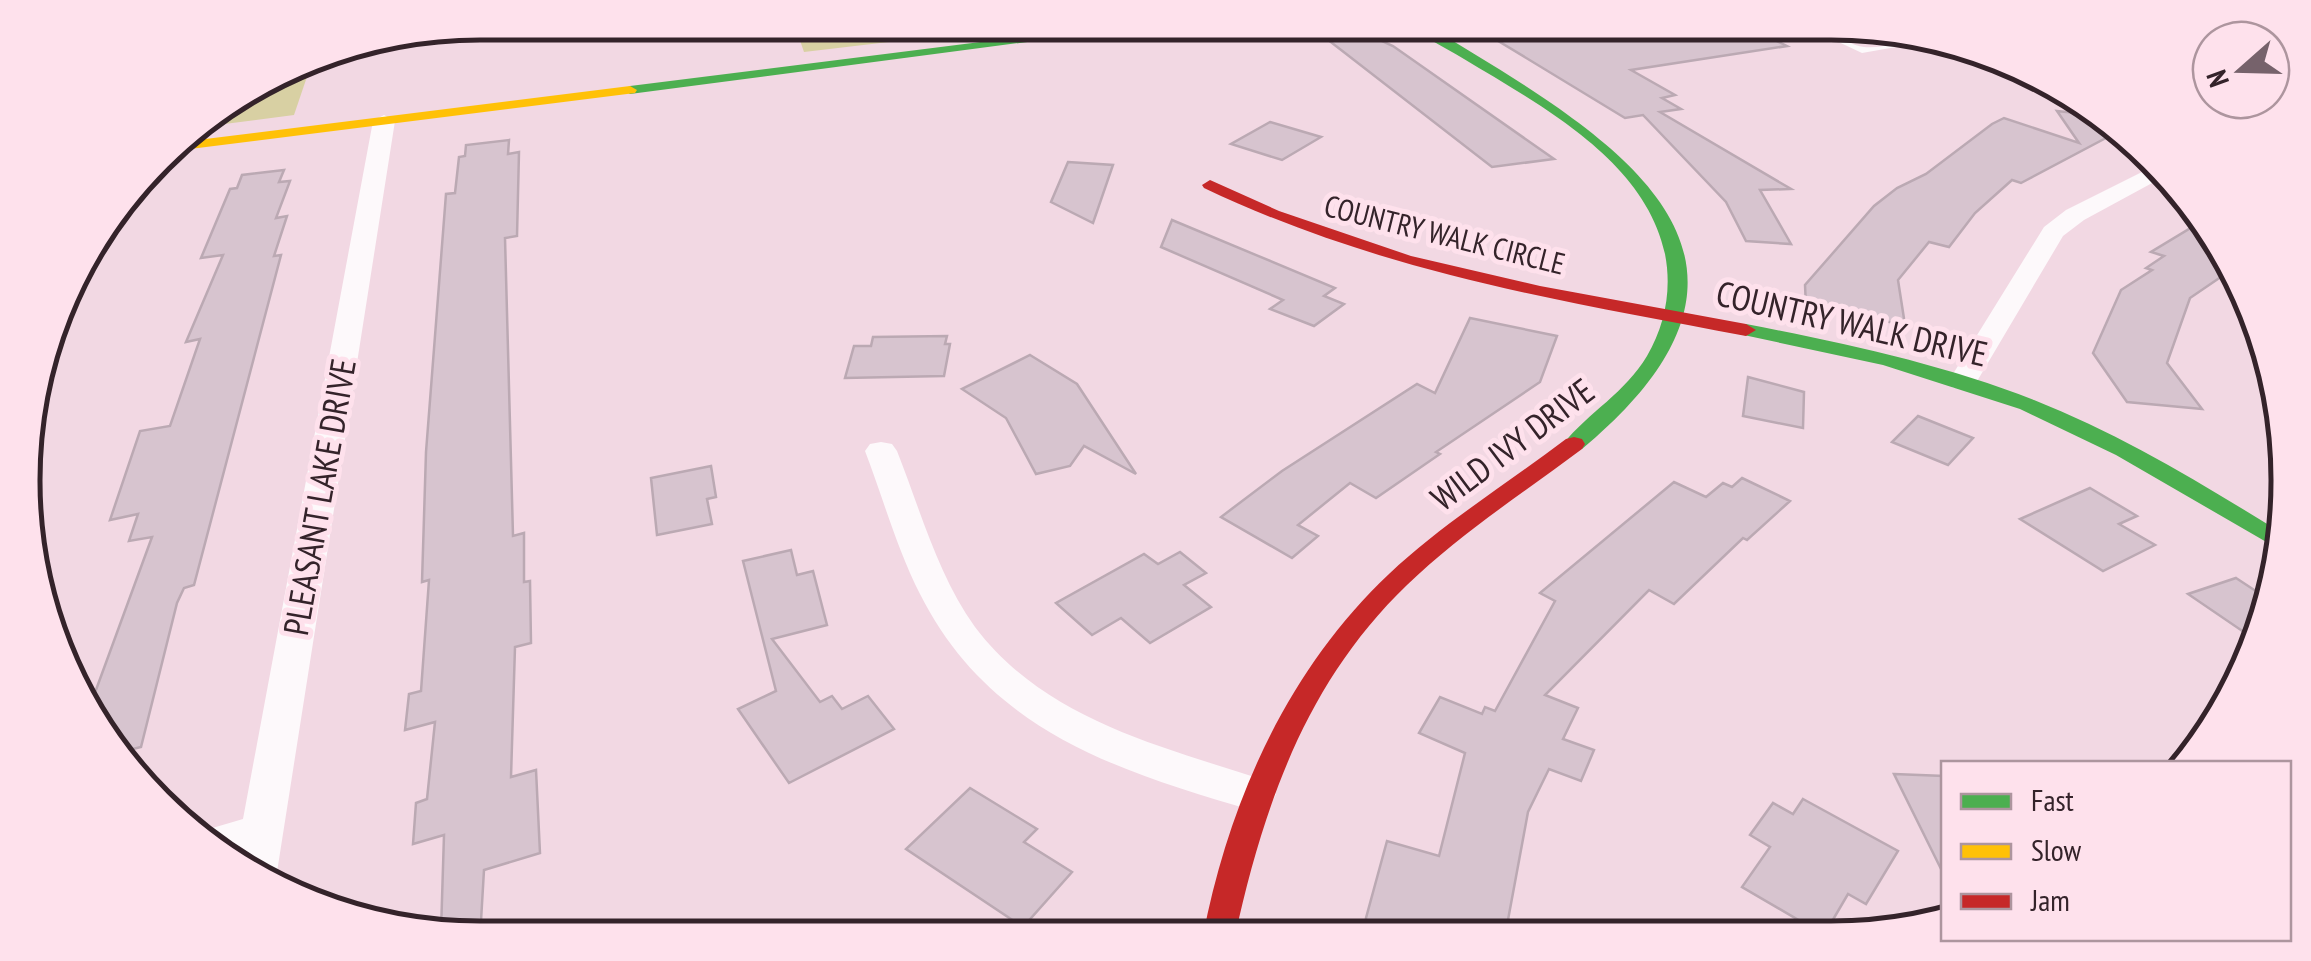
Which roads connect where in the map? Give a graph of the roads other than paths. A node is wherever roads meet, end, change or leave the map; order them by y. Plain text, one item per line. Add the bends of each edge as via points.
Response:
1 (1031, 40) edge
2 (1439, 40) edge
3 (1841, 40) edge
4 (1894, 45) edge
5 (384, 122) junction
6 (195, 145) edge
7 (2146, 177) dead end
8 (1210, 185) dead end
9 (1674, 318) junction
10 (1963, 382) junction
11 (881, 451) dead end
12 (2267, 535) edge
13 (1255, 794) junction
14 (258, 852) edge
15 (1222, 921) edge

1 - 5 street
2 - 9 street, WILD IVY DRIVE via 1601,146 1636,178 1662,215 1676,256
3 - 4 lane via 1862,50
5 - 6 street
5 - 14 street, PLEASANT LAKE DRIVE
7 - 10 street via 2053,232
8 - 9 street, COUNTRY WALK CIRCLE via 1272,217 1358,248
9 - 10 street, COUNTRY WALK DRIVE
9 - 13 street, WILD IVY DRIVE via 1656,364 1616,412 1440,543 1363,614 1316,676
10 - 12 street, COUNTRY WALK DRIVE via 2135,453
11 - 13 street via 938,594 981,660 1094,741 1159,768
13 - 15 street, WILD IVY DRIVE

